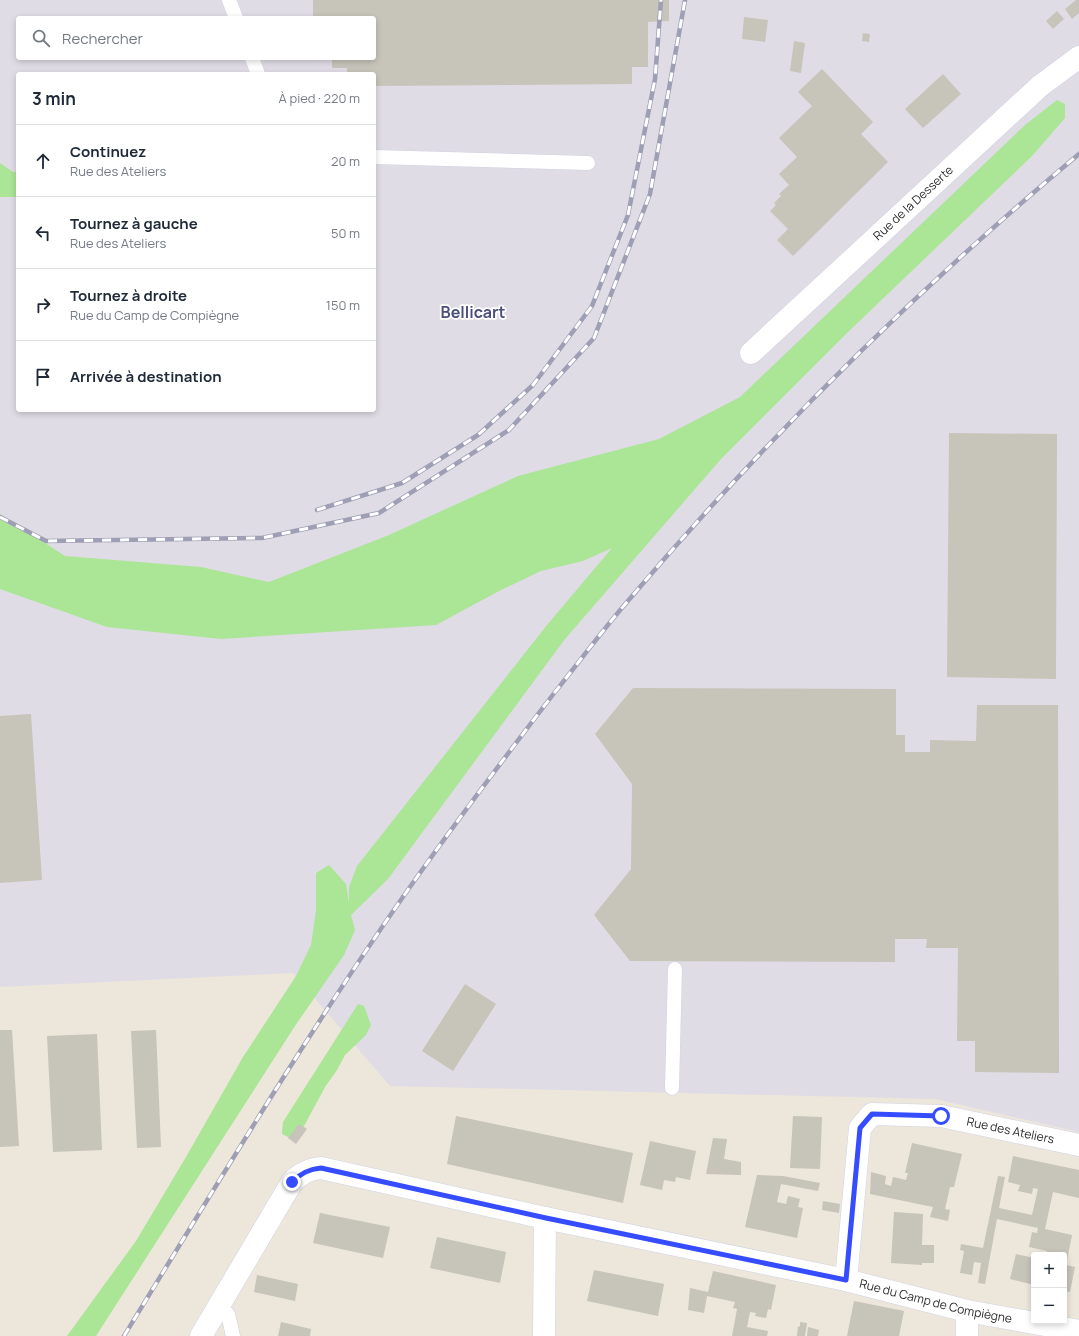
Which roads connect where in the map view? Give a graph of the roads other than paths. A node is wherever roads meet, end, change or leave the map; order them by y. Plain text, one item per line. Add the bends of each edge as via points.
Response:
1 (229, 0) edge
2 (235, 16) edge
3 (1079, 57) edge
4 (253, 60) edge
5 (257, 72) edge
6 (376, 157) edge
7 (588, 163) dead end
8 (751, 354) dead end
9 (675, 969) dead end
10 (672, 1088) dead end
11 (1079, 1145) edge
12 (546, 1218) junction
13 (846, 1280) junction
14 (218, 1308) junction
15 (967, 1311) junction
16 (1079, 1331) edge
17 (201, 1336) edge
18 (232, 1336) edge
19 (544, 1336) edge
20 (967, 1336) edge

1 - 2 lane
3 - 8 street, Rue de la Desserte via 1040,86
4 - 5 lane
6 - 7 lane
9 - 10 lane
11 - 13 street, Rue des Ateliers via 941,1116 872,1114 860,1128
12 - 13 street, Rue du Camp de Compiègne
12 - 14 street, Rue du Camp de Compiègne via 321,1168 310,1169 292,1182
12 - 19 street
13 - 15 street, Rue du Camp de Compiègne
14 - 17 street, Rue du Camp de Compiègne
14 - 18 lane via 228,1314
15 - 16 street, Rue du Camp de Compiègne
15 - 20 street

